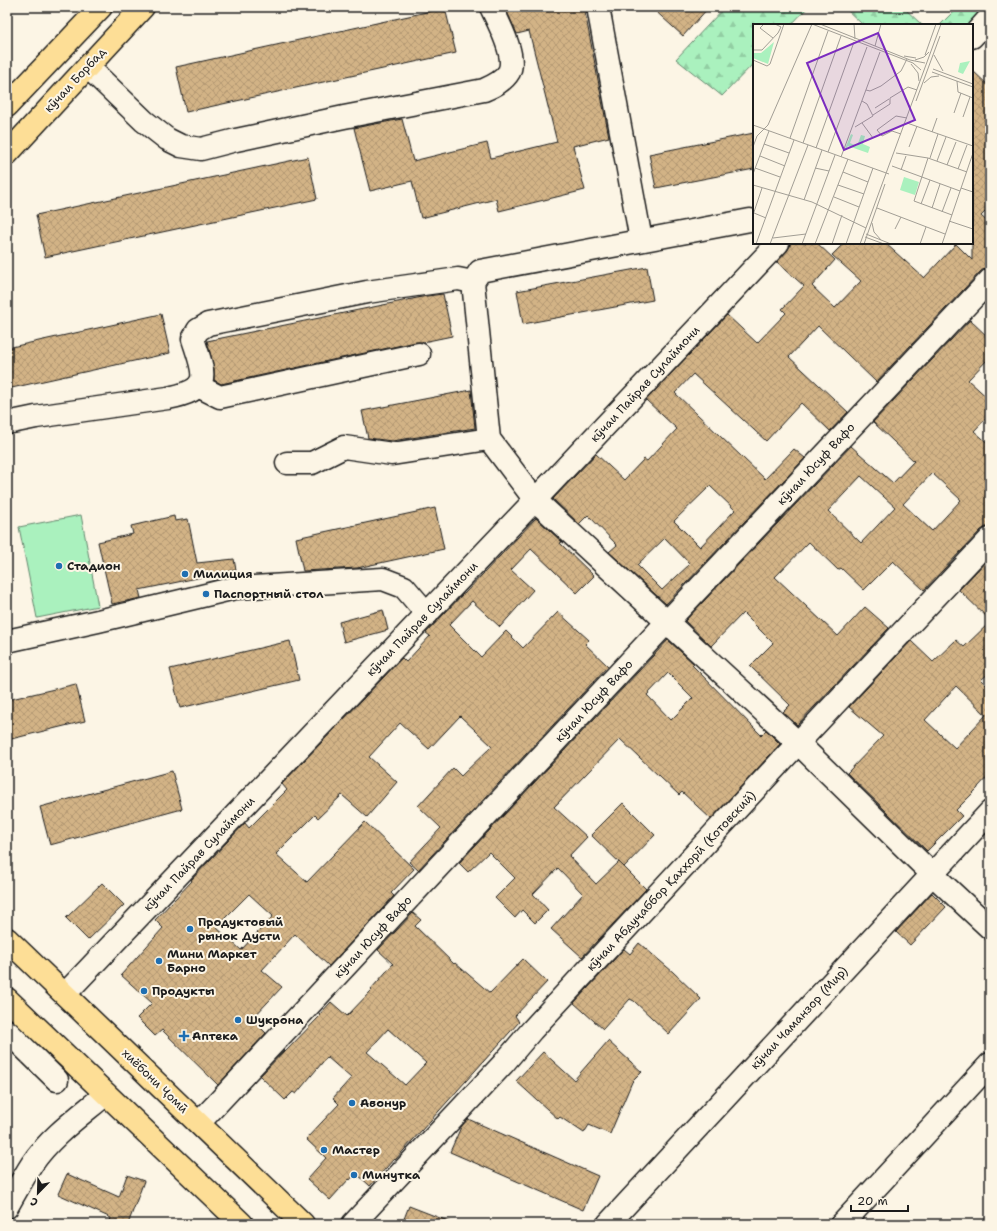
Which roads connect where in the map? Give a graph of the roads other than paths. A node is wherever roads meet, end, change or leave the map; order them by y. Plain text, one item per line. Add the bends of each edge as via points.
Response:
1 (101, 7) edge
2 (143, 7) edge
3 (491, 7) edge
4 (598, 7) edge
5 (990, 17) edge
6 (973, 35) edge
7 (88, 67) junction
8 (7, 106) edge
9 (7, 154) edge
10 (750, 220) dead end
11 (642, 240) junction
12 (777, 244) edge
13 (990, 280) edge
14 (473, 282) junction
15 (419, 354) dead end
16 (198, 386) junction
17 (7, 423) edge
18 (489, 438) junction
19 (287, 464) dead end
20 (536, 500) junction
21 (990, 539) edge
22 (427, 614) junction
23 (667, 622) junction
24 (7, 641) edge
25 (798, 743) junction
26 (990, 812) edge
27 (932, 874) junction
28 (990, 928) edge
29 (7, 939) edge
30 (65, 994) junction
31 (7, 999) edge
32 (7, 1031) edge
33 (990, 1064) edge
34 (57, 1080) dead end
35 (106, 1094) junction
36 (199, 1123) junction
37 (7, 1207) edge
38 (242, 1224) edge
39 (303, 1224) edge
40 (353, 1224) edge
41 (608, 1224) edge
42 (842, 1224) edge

1 - 8 main road
2 - 7 main road, кӯчаи Борбад
3 - 7 street via 508,47 511,67 509,73 484,90 201,149 181,146 167,139 144,121
4 - 11 street
5 - 6 street
7 - 9 main road, кӯчаи Борбад
10 - 11 street
11 - 14 street via 480,271
12 - 20 street, кӯчаи Пайрав Сулаймони
13 - 23 street, кӯчаи Юсуф Вафо
14 - 16 street via 458,279 367,292 208,324 198,330 193,339 202,368
14 - 18 street
15 - 16 street via 220,397
16 - 17 street via 182,395 168,398
18 - 19 street via 392,454 344,447 312,463
18 - 20 street
20 - 22 street, кӯчаи Пайрав Сулаймони
20 - 23 street
21 - 25 street, кӯчаи Абдуҷаббор Қаҳҳорӣ (Котовский)
22 - 24 street via 404,587 383,579 250,587 236,588
22 - 30 street, кӯчаи Пайрав Сулаймони
23 - 25 street
23 - 36 street, кӯчаи Юсуф Вафо
25 - 27 street
25 - 40 street, кӯчаи Абдуҷаббор Қаҳҳорӣ (Котовский)
26 - 27 street, кӯчаи Чаманзор (Мир)
27 - 28 street
27 - 41 street, кӯчаи Чаманзор (Мир)
29 - 30 main road, хиёбони Ҷомӣ
30 - 36 main road, хиёбони Ҷомӣ
31 - 35 main road
32 - 34 street
33 - 42 street
35 - 37 street via 50,1142 32,1164
35 - 38 main road
36 - 39 main road, хиёбони Ҷомӣ

